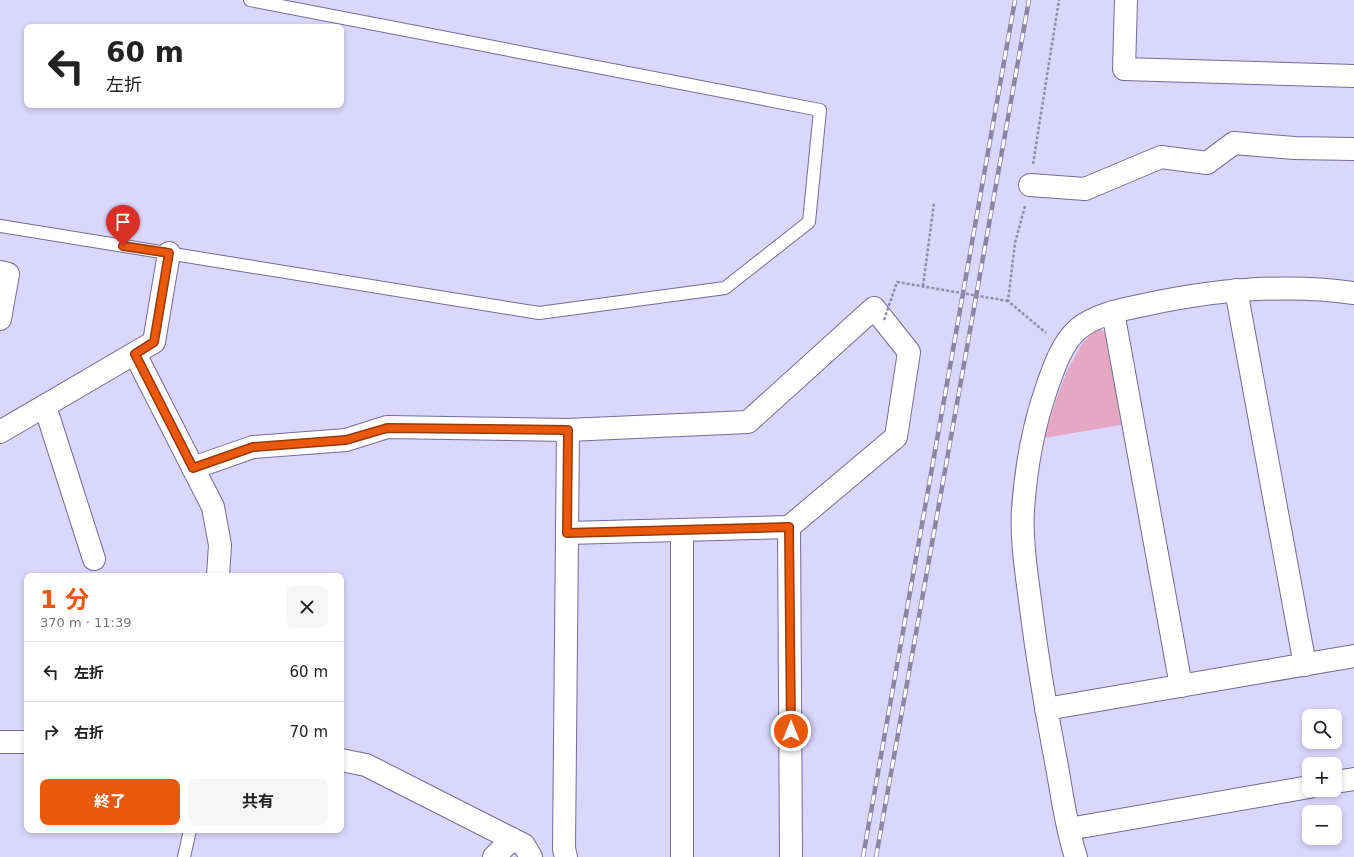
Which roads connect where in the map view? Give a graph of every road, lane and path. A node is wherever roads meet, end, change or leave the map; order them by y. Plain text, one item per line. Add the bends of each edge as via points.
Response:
1 (250, 0) edge
2 (1059, 0) edge
3 (1126, 0) edge
4 (1354, 76) edge
5 (1354, 149) edge
6 (1030, 185) junction
7 (934, 203) dead end
8 (0, 226) edge
9 (169, 253) junction
10 (0, 272) edge
11 (923, 286) junction
12 (1236, 290) junction
13 (1354, 293) edge
14 (1008, 301) junction
15 (1113, 312) junction
16 (0, 319) edge
17 (884, 320) junction
18 (1064, 347) junction
19 (135, 354) junction
20 (45, 406) junction
21 (568, 430) junction
22 (0, 432) edge
23 (193, 468) junction
24 (789, 527) junction
25 (682, 530) junction
26 (567, 533) junction
27 (94, 559) dead end
28 (218, 573) edge
29 (1354, 656) edge
30 (1305, 665) junction
31 (1181, 686) junction
32 (1046, 709) junction
33 (0, 742) edge
34 (24, 742) edge
35 (344, 761) edge
36 (1354, 779) edge
37 (1342, 781) edge
38 (1302, 788) edge
39 (1069, 829) junction
40 (189, 833) edge
41 (512, 839) junction
42 (184, 857) edge
43 (494, 857) edge
44 (531, 857) edge
45 (566, 857) edge
46 (682, 857) edge
47 (791, 857) edge
48 (1076, 857) edge

1 - 9 lane via 820,110 810,222 725,288 539,313
2 - 6 path
3 - 4 street via 1124,69
5 - 6 street via 1234,143 1207,162 1161,157 1085,189
6 - 14 path via 1016,243
7 - 11 path
8 - 9 lane
9 - 19 street via 154,342
10 - 16 street via 8,274
11 - 14 path, bridge
11 - 17 path, bridge via 897,282
12 - 13 street via 1321,289
12 - 15 street via 1200,294
12 - 30 street
14 - 18 path
15 - 18 street via 1094,319 1077,330
15 - 31 street
17 - 21 street via 874,308 748,422
17 - 24 street via 909,352 896,437
18 - 32 street via 1052,371 1032,437 1023,511 1027,576
19 - 20 street
19 - 23 street
20 - 22 street
20 - 27 street
21 - 23 street via 387,428 346,440 253,447
21 - 26 street
23 - 28 street via 213,507 220,545
24 - 25 street
24 - 47 street
25 - 26 street
25 - 46 street
26 - 45 street via 564,849
29 - 30 street
30 - 31 street
31 - 32 street
32 - 39 street
33 - 34 street
35 - 41 street via 366,765
36 - 37 street
38 - 39 street
39 - 48 street
40 - 42 lane
41 - 43 street
41 - 44 street via 524,845

